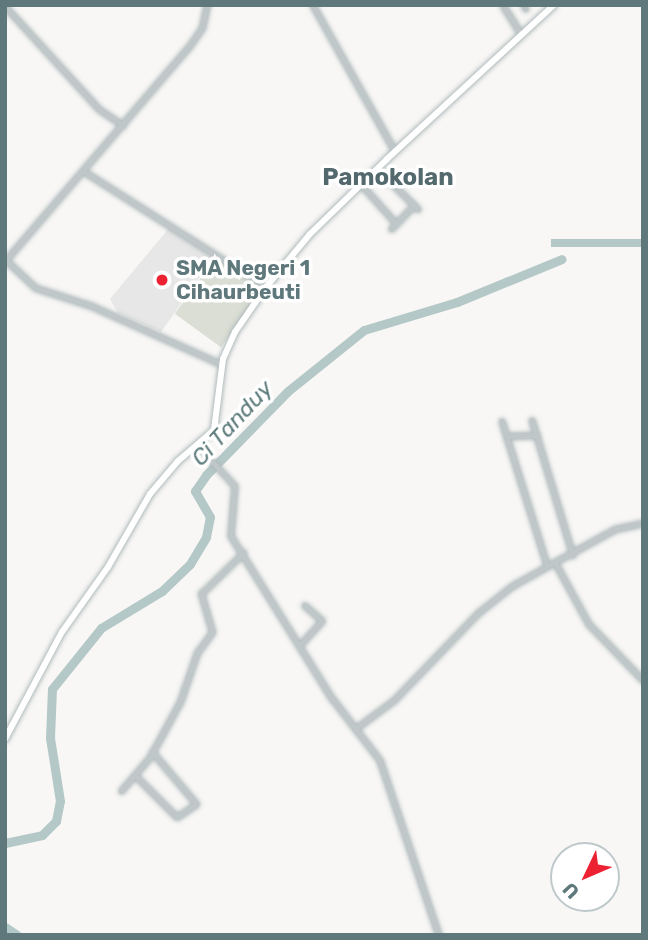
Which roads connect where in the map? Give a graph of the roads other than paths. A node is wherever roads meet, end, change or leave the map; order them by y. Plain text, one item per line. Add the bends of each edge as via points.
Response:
1 (207, 5) edge
2 (313, 5) edge
3 (503, 5) edge
4 (554, 5) edge
5 (5, 6) edge
6 (521, 34) junction
7 (123, 125) junction
8 (395, 151) junction
9 (377, 168) junction
10 (86, 172) junction
11 (361, 184) junction
12 (414, 205) junction
13 (418, 209) dead end
14 (395, 222) junction
15 (391, 229) dead end
16 (6, 259) edge
17 (266, 288) junction
18 (221, 364) junction
19 (502, 421) dead end
20 (532, 421) dead end
21 (537, 435) junction
22 (506, 436) junction
23 (198, 446) junction
24 (643, 523) edge
25 (243, 553) junction
26 (573, 555) junction
27 (555, 562) junction
28 (547, 565) junction
29 (305, 606) dead end
30 (301, 644) junction
31 (643, 680) edge
32 (355, 729) junction
33 (5, 739) edge
34 (152, 752) junction
35 (136, 776) junction
36 (121, 791) dead end
37 (439, 935) edge

1 - 7 street via 198,34
2 - 8 street
3 - 6 street
4 - 6 main road
5 - 7 street via 99,109
6 - 8 main road
7 - 10 street
8 - 9 main road
9 - 11 main road
9 - 12 street
10 - 16 street
10 - 17 street
11 - 14 street
11 - 17 main road via 310,234
12 - 13 street
12 - 14 street
14 - 15 street
16 - 18 street via 36,288 92,306
17 - 18 main road via 234,332
18 - 23 main road via 216,425
19 - 22 street
20 - 21 street
21 - 22 street
21 - 26 street
22 - 28 street
23 - 25 street via 224,472 237,494 229,531
23 - 33 main road via 178,461 150,494 108,567 62,632
24 - 26 street via 613,530
25 - 30 street
25 - 34 street via 201,594 212,632 197,653 183,695
26 - 27 street
27 - 28 street
27 - 31 street via 595,631
28 - 32 street via 478,613 394,699
29 - 30 street via 322,621
30 - 32 street
32 - 37 street via 380,760
34 - 35 street
34 - 35 street via 196,804 177,817
35 - 36 street

